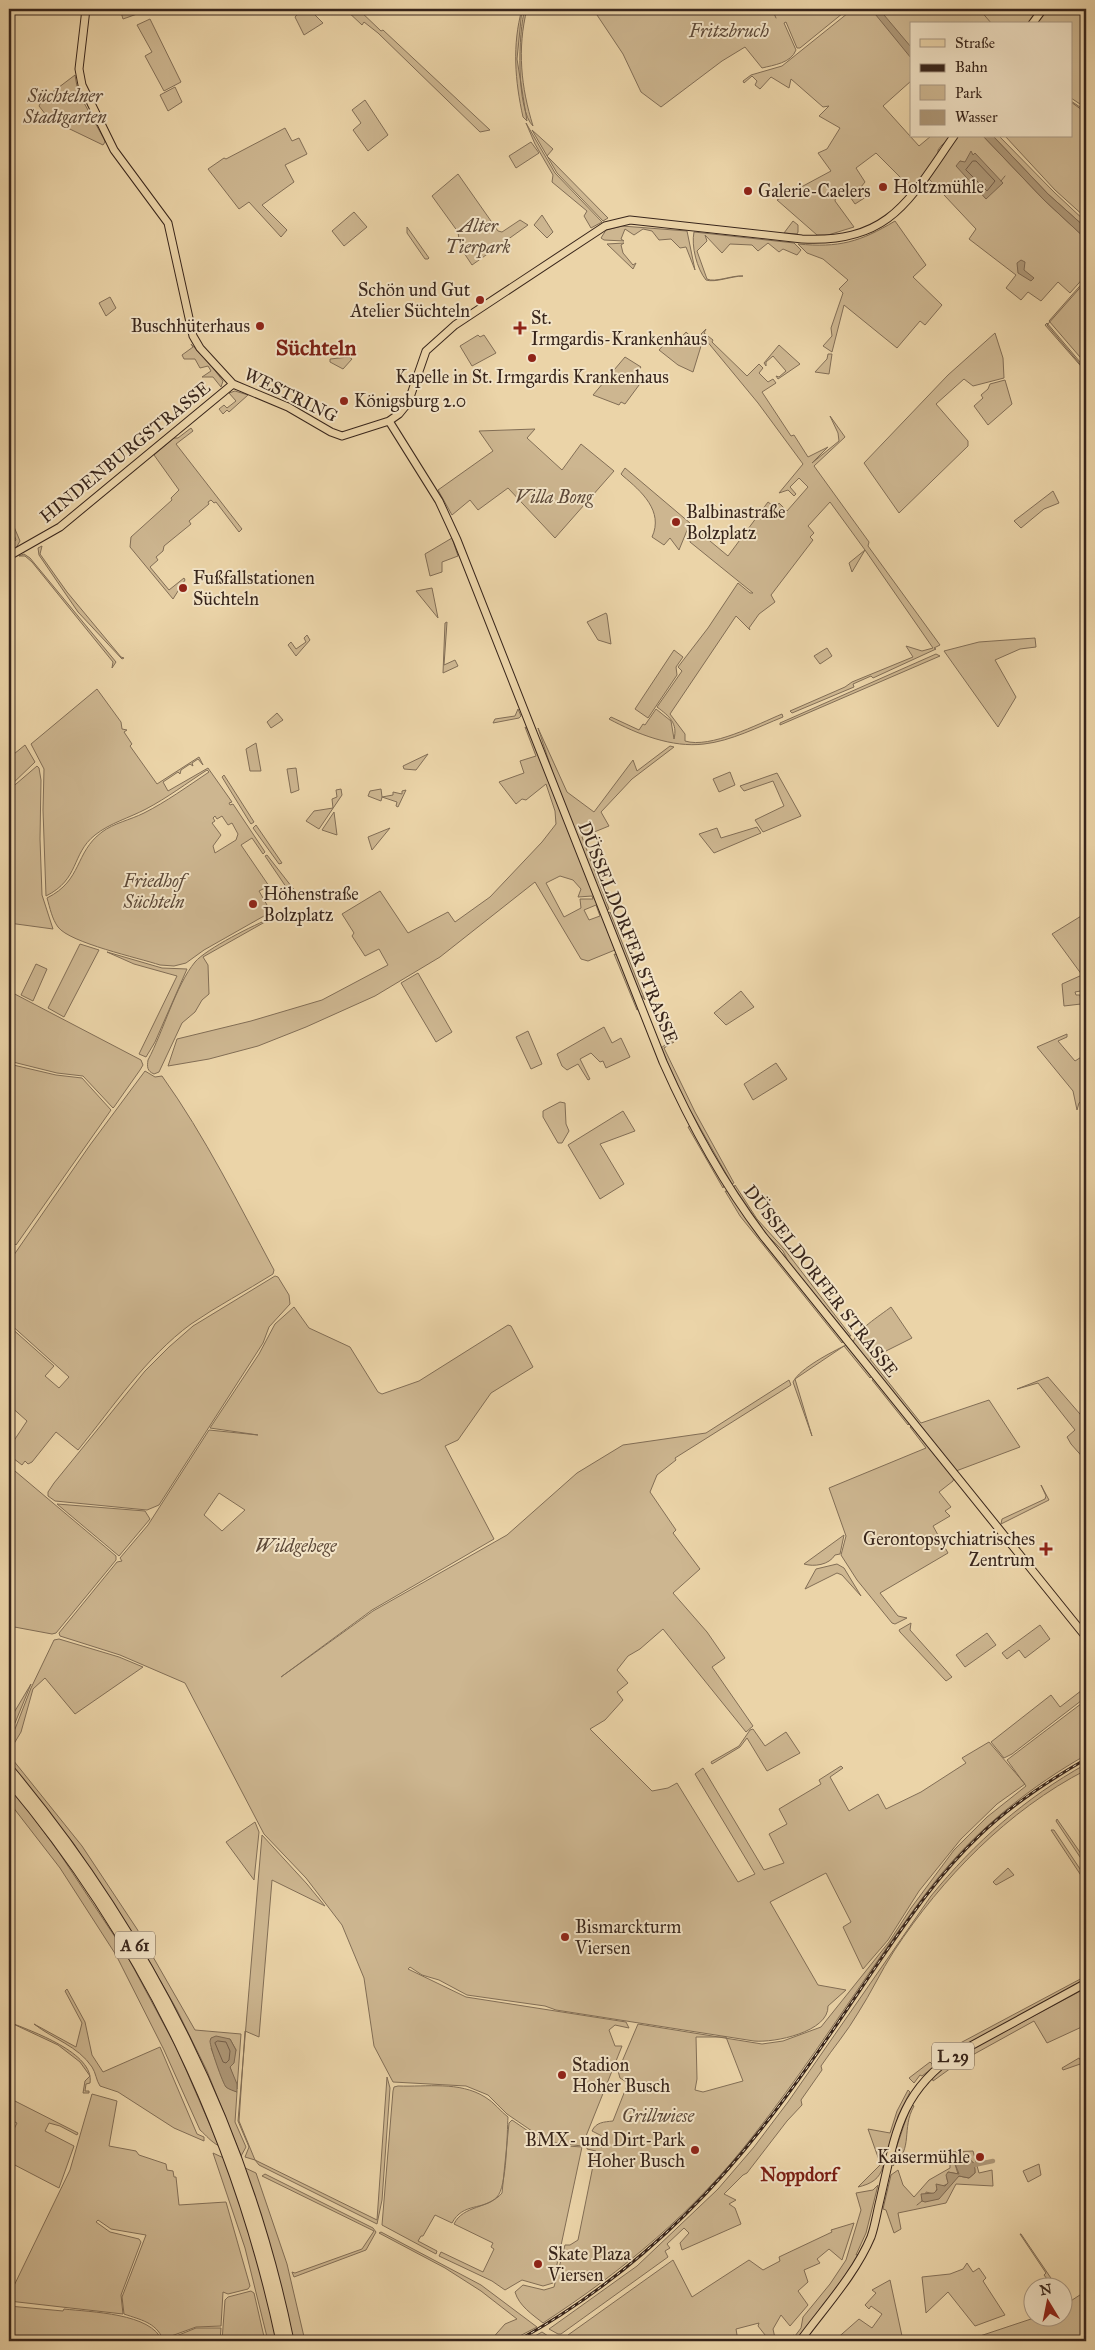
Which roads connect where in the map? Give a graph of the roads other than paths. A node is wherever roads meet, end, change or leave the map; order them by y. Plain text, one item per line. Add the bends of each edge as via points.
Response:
1 (86, 9) edge
2 (1043, 9) edge
3 (1033, 22) edge
4 (953, 138) edge
5 (233, 384) junction
6 (389, 422) junction
7 (9, 556) edge
8 (1086, 1637) edge
9 (9, 1769) edge
10 (9, 1780) edge
11 (1086, 1983) edge
12 (226, 2139) junction
13 (239, 2173) junction
14 (282, 2341) edge
15 (289, 2341) edge
16 (800, 2341) edge

1 - 5 main road, WESTRING via 80,54 80,76 85,93 122,162 169,226 193,336
2 - 3 main road
4 - 6 main road via 905,205 874,227 844,237 802,239 630,220 605,226 436,340 422,358 408,403
5 - 6 main road, WESTRING via 288,407 337,435 351,435
5 - 7 main road, HINDENBURGSTRASSE via 60,527
6 - 8 main road, DÜSSELDORFER STRASSE via 439,501 457,540 651,1032 678,1096 722,1174 752,1222
9 - 12 highway, A 61 via 59,1832 130,1936 188,2042
10 - 12 highway, A 61 via 54,1837 123,1940 181,2044
11 - 16 main road, L 29 via 939,2065 913,2094 901,2119 872,2233 861,2258
12 - 13 highway, A 61
13 - 14 highway, A 61
13 - 15 highway, A 61 via 276,2285

